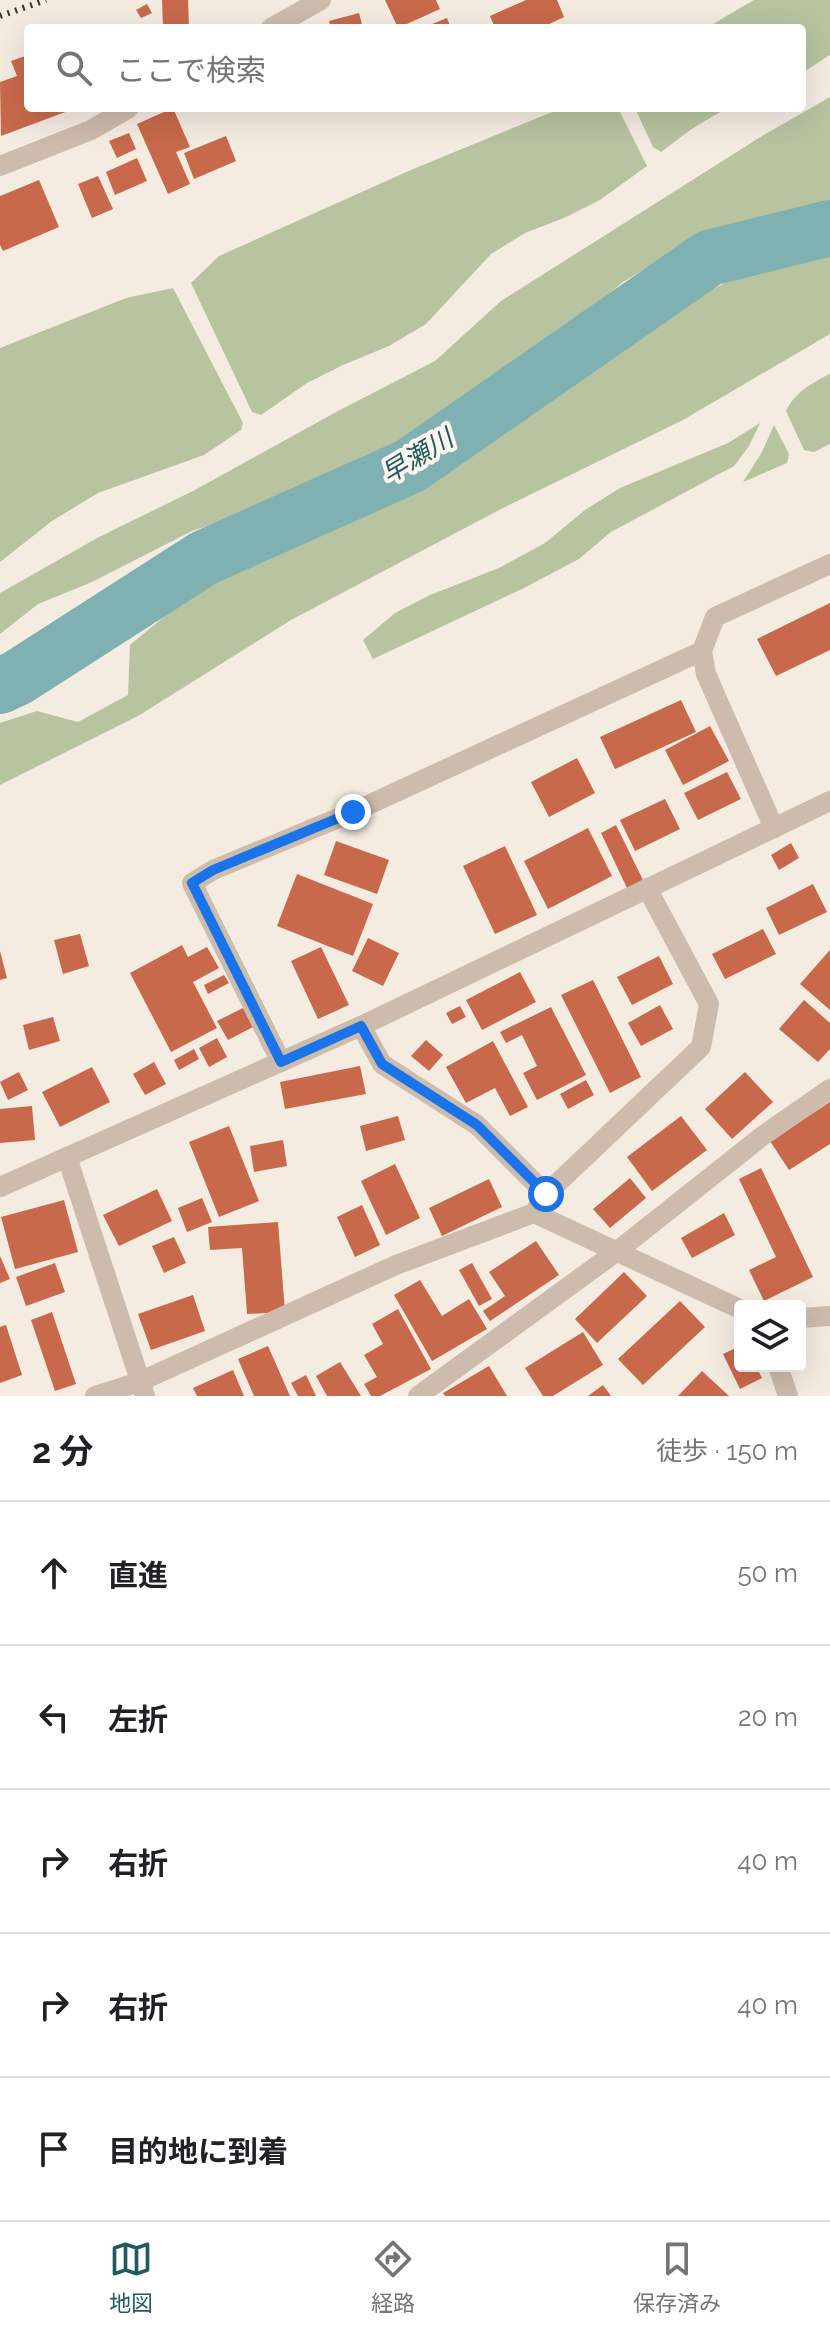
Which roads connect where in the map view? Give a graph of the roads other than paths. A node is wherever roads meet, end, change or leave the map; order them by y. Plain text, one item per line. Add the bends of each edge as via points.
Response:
1 (321, 0) edge
2 (278, 24) edge
3 (122, 112) edge
4 (0, 166) edge
5 (830, 564) edge
6 (702, 651) junction
7 (830, 801) edge
8 (774, 828) junction
9 (647, 888) junction
10 (361, 1026) junction
11 (281, 1062) junction
12 (830, 1089) edge
13 (67, 1157) junction
14 (0, 1187) edge
15 (546, 1194) junction
16 (534, 1213) junction
17 (616, 1252) junction
18 (734, 1306) edge
19 (830, 1316) edge
20 (806, 1318) edge
21 (780, 1372) edge
22 (142, 1389) edge
23 (95, 1396) edge
24 (418, 1396) edge
25 (788, 1396) edge

1 - 2 street
3 - 4 street
5 - 6 street via 715,617
6 - 8 street via 706,674
6 - 11 street via 192,883
7 - 8 street
8 - 9 street
9 - 10 street
9 - 15 street via 709,1004 701,1047
10 - 11 street
10 - 15 street via 382,1064 477,1125
11 - 13 street
12 - 17 street
13 - 14 street
13 - 22 street
15 - 16 street
16 - 17 street
16 - 22 street via 396,1265
17 - 18 street
17 - 24 street
19 - 20 street
21 - 25 street
22 - 23 street

